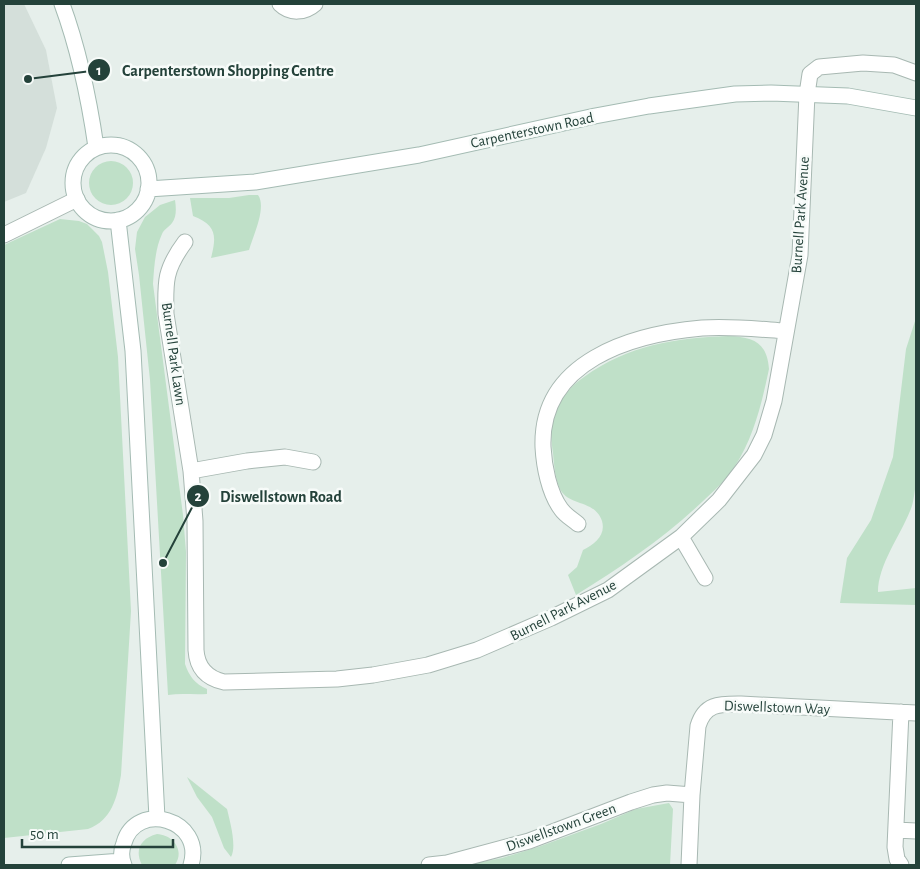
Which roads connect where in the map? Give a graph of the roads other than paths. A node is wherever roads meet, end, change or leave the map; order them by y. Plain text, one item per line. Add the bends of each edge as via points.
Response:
1 (62, 4) edge
2 (280, 4) edge
3 (315, 4) edge
4 (916, 73) edge
5 (807, 94) junction
6 (916, 108) edge
7 (96, 148) junction
8 (148, 189) junction
9 (76, 199) junction
10 (118, 220) junction
11 (4, 235) edge
12 (185, 242) dead end
13 (785, 331) junction
14 (313, 462) dead end
15 (191, 471) junction
16 (578, 524) dead end
17 (681, 537) junction
18 (705, 578) dead end
19 (202, 670) joint
20 (909, 712) edge
21 (692, 795) junction
22 (157, 818) junction
23 (896, 830) junction
24 (916, 831) edge
25 (123, 863) edge
26 (69, 865) edge
27 (191, 865) edge
28 (429, 865) edge
29 (690, 865) edge
30 (901, 865) edge

1 - 7 street via 74,39
2 - 3 street via 298,11
4 - 5 street, Burnell Park Avenue via 894,64 819,67 810,74
5 - 6 street, Carpenterstown Road via 848,96
5 - 8 street, Carpenterstown Road via 748,94 692,99 314,173 254,182
5 - 13 street, Burnell Park Avenue via 800,255
7 - 8 street via 111,145 131,151 145,167
7 - 9 street via 75,168 72,183
8 - 10 street via 135,212
9 - 10 street via 92,216
9 - 11 street
10 - 22 street via 136,388
12 - 15 street, Burnell Park Lawn via 173,258 165,294
13 - 16 street via 736,327 677,332 622,345 578,368 555,395 543,439 546,467 555,498 565,514
13 - 17 street, Burnell Park Avenue via 774,401 759,445 719,500
14 - 15 street via 285,457
15 - 19 street, Burnell Park Lawn via 195,521 196,650
17 - 18 street
17 - 19 street, Burnell Park Avenue via 592,599 484,648 428,665 342,678 247,681 219,681
20 - 21 street, Diswellstown Way via 741,704 714,706 704,713 698,726
20 - 23 street
21 - 28 street, Diswellstown Green via 653,795 529,841
21 - 29 street, Diswellstown Way
22 - 25 street via 137,824 130,831 124,840
22 - 27 street via 178,824 185,831 193,851
23 - 24 street
23 - 30 street via 895,847
25 - 26 street

